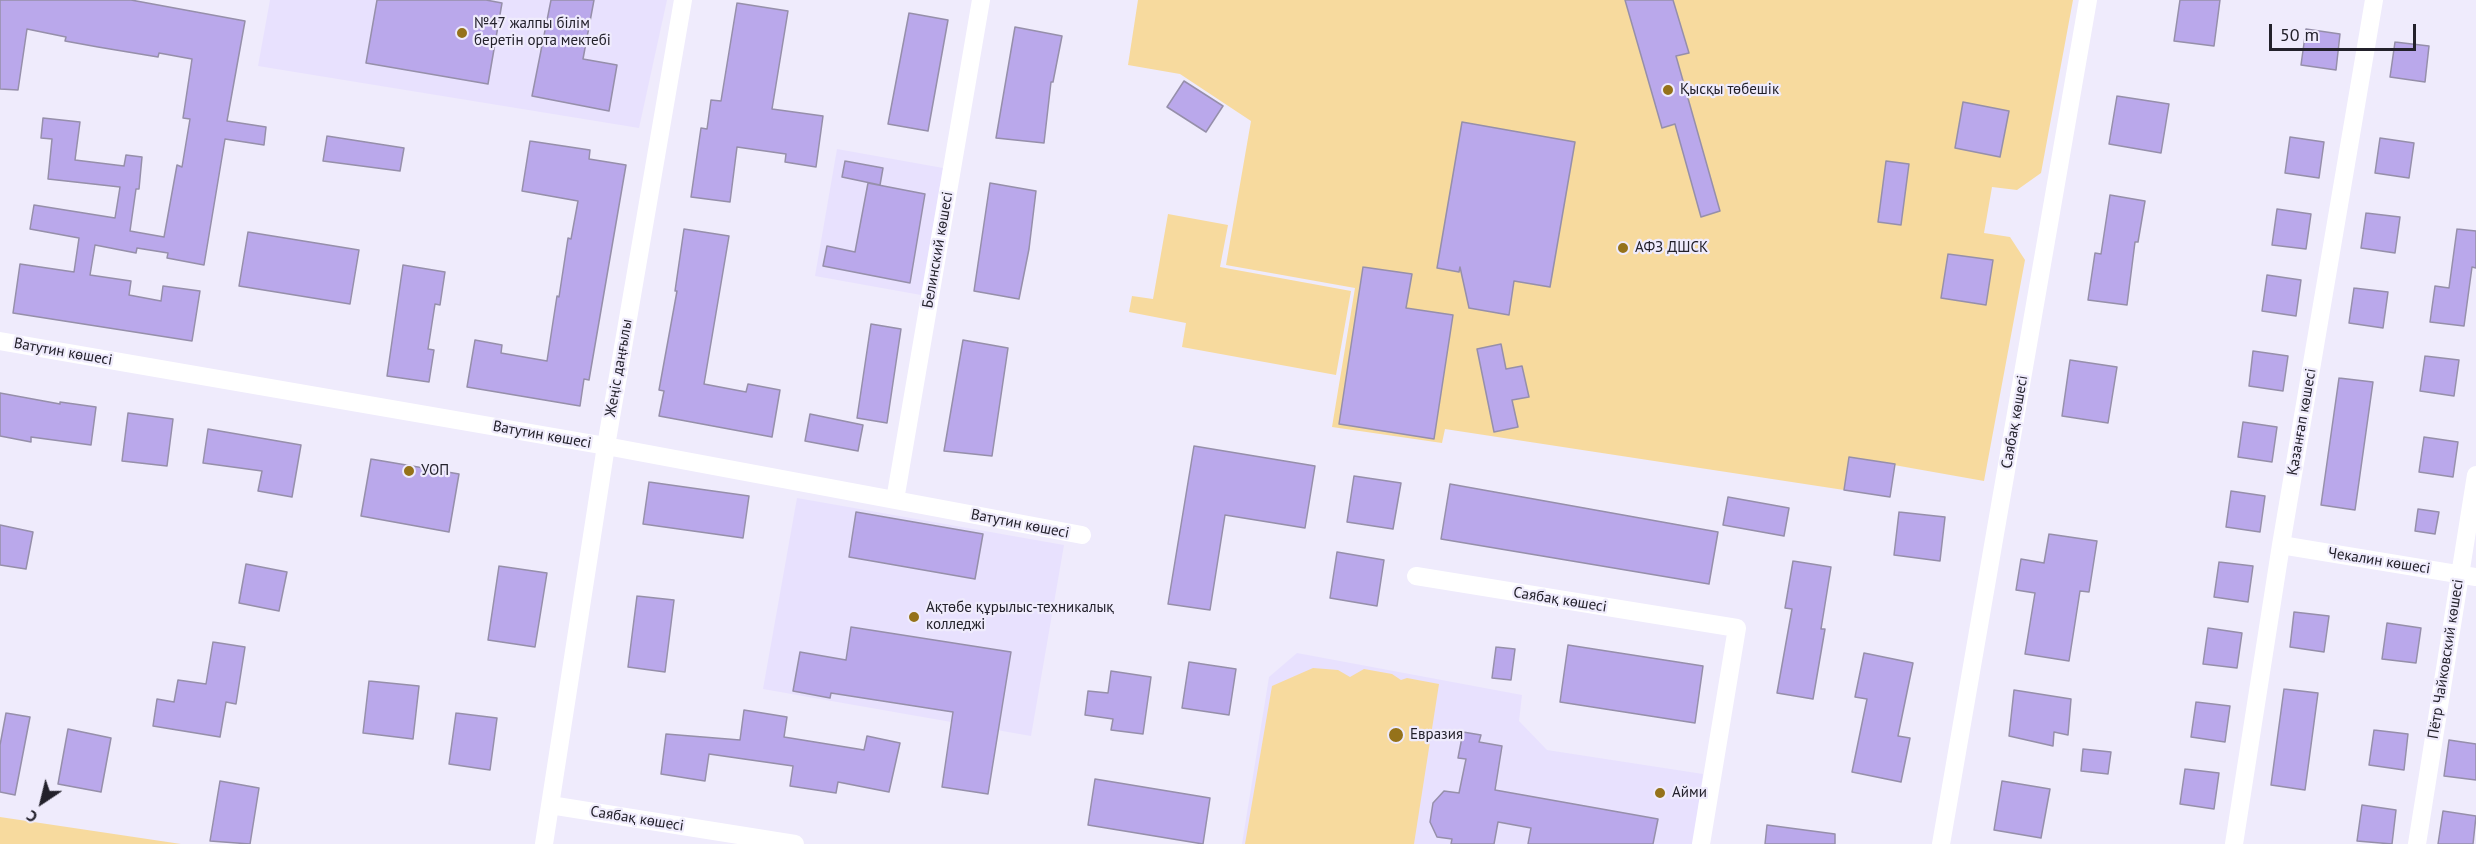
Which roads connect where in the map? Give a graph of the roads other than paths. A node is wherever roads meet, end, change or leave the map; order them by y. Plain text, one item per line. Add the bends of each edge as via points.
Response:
1 (683, 0) edge
2 (981, 0) edge
3 (2088, 0) edge
4 (2374, 0) edge
5 (0, 342) edge
6 (606, 446) junction
7 (2476, 475) edge
8 (895, 500) junction
9 (1082, 535) dead end
10 (2281, 545) junction
11 (2468, 575) edge
12 (1416, 576) dead end
13 (550, 805) junction
14 (544, 844) edge
15 (795, 844) edge
16 (1701, 844) edge
17 (1941, 844) edge
18 (2234, 844) edge
19 (2417, 844) edge

1 - 6 street, Жеңіс даңғылы
2 - 8 street, Белинский көшесі
3 - 17 street, Саябақ көшесі
4 - 10 street, Қазанғап көшесі
5 - 6 street, Ватутин көшесі
6 - 8 street, Ватутин көшесі
6 - 13 street, Жеңіс даңғылы
7 - 11 street, Пётр Чайковский көшесі
8 - 9 street, Ватутин көшесі
10 - 11 street, Чекалин көшесі
10 - 18 street, Қазанғап көшесі
11 - 19 street, Пётр Чайковский көшесі
12 - 16 street, Саябақ көшесі via 1737,628
13 - 14 street, Жеңіс даңғылы
13 - 15 street, Саябақ көшесі

